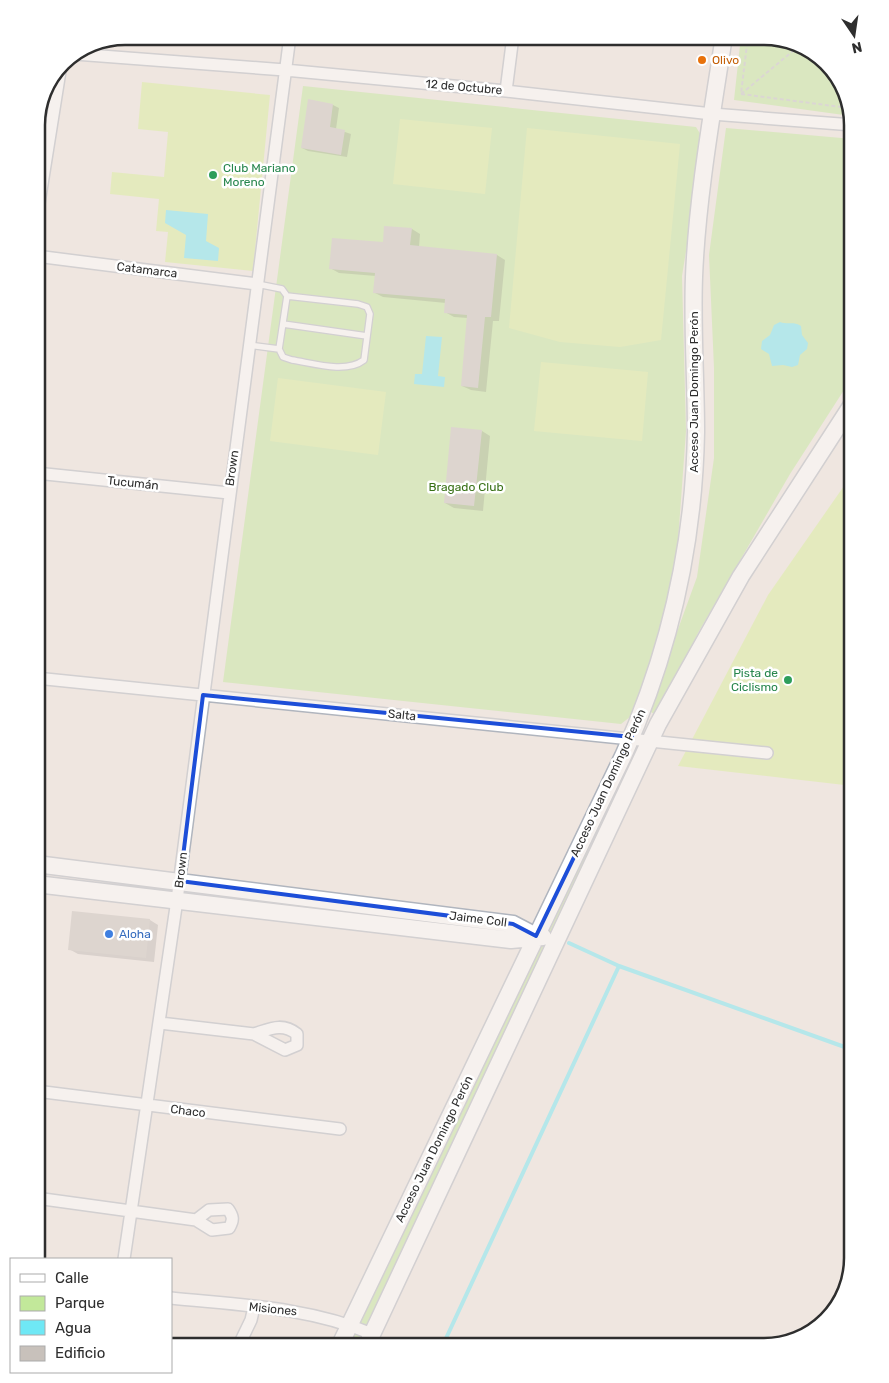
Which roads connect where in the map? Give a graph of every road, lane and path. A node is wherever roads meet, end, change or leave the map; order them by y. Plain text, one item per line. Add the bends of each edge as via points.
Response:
1 (289, 45) edge
2 (512, 45) edge
3 (723, 45) edge
4 (747, 45) edge
5 (794, 51) edge
6 (87, 55) edge
7 (285, 70) junction
8 (58, 80) edge
9 (506, 91) junction
10 (741, 94) junction
11 (842, 107) edge
12 (712, 114) junction
13 (844, 124) edge
14 (45, 165) edge
15 (45, 257) edge
16 (257, 284) junction
17 (288, 296) junction
18 (283, 324) junction
19 (367, 336) junction
20 (249, 345) junction
21 (279, 348) junction
22 (844, 417) edge
23 (45, 474) edge
24 (229, 493) junction
25 (45, 679) edge
26 (202, 695) junction
27 (632, 737) junction
28 (652, 740) junction
29 (767, 753) dead end
30 (45, 865) edge
31 (180, 881) junction
32 (45, 885) edge
33 (177, 900) junction
34 (536, 936) junction
35 (557, 939) junction
36 (160, 1023) junction
37 (254, 1034) dead end
38 (45, 1092) edge
39 (148, 1106) junction
40 (340, 1129) dead end
41 (45, 1199) edge
42 (132, 1210) junction
43 (196, 1220) dead end
44 (124, 1258) edge
45 (172, 1298) edge
46 (254, 1307) junction
47 (350, 1324) junction
48 (242, 1338) edge
49 (343, 1338) edge
50 (368, 1338) edge
51 (371, 1338) edge

1 - 7 street, Brown
2 - 9 street
3 - 12 main road, Acceso Juan Domingo Perón
4 - 10 path
5 - 10 path
6 - 7 street, 12 de Octubre
7 - 9 street, 12 de Octubre
7 - 16 street, Brown
8 - 14 street
9 - 12 street, 12 de Octubre
10 - 11 path
12 - 13 street, 12 de Octubre
12 - 27 main road, Acceso Juan Domingo Perón via 695,259 696,432 688,542 675,606
15 - 16 street, Catamarca
16 - 17 lane via 282,289
16 - 20 street, Brown
17 - 18 lane
17 - 19 lane via 367,307 370,314
18 - 19 lane
18 - 21 lane
19 - 21 lane via 364,360 348,367 292,360 283,357
20 - 21 lane
20 - 24 street, Brown
22 - 28 main road, Acceso Juan Domingo Perón via 741,576
23 - 24 street, Tucumán
24 - 26 street, Brown
25 - 26 street, Salta
26 - 27 street, Salta
26 - 31 street, Brown
27 - 28 street, Salta
27 - 34 main road, Acceso Juan Domingo Perón
28 - 29 street, Salta
28 - 35 main road, Acceso Juan Domingo Perón
30 - 31 main road, Jaime Coll
31 - 33 street, Brown
31 - 34 main road, Jaime Coll via 513,924
32 - 33 main road, Jaime Coll
33 - 34 main road, Jaime Coll via 511,940
33 - 36 street, Brown
34 - 35 main road
34 - 47 main road, Acceso Juan Domingo Perón
35 - 51 main road, Acceso Juan Domingo Perón
36 - 37 street
36 - 39 street, Brown
38 - 39 street, Chaco
39 - 40 street, Chaco
39 - 42 street, Brown
41 - 42 street
42 - 43 street
42 - 44 street, Brown
45 - 46 street, Misiones
46 - 47 street, Misiones via 303,1312
46 - 48 street
47 - 49 main road, Acceso Juan Domingo Perón
47 - 50 street, Misiones

